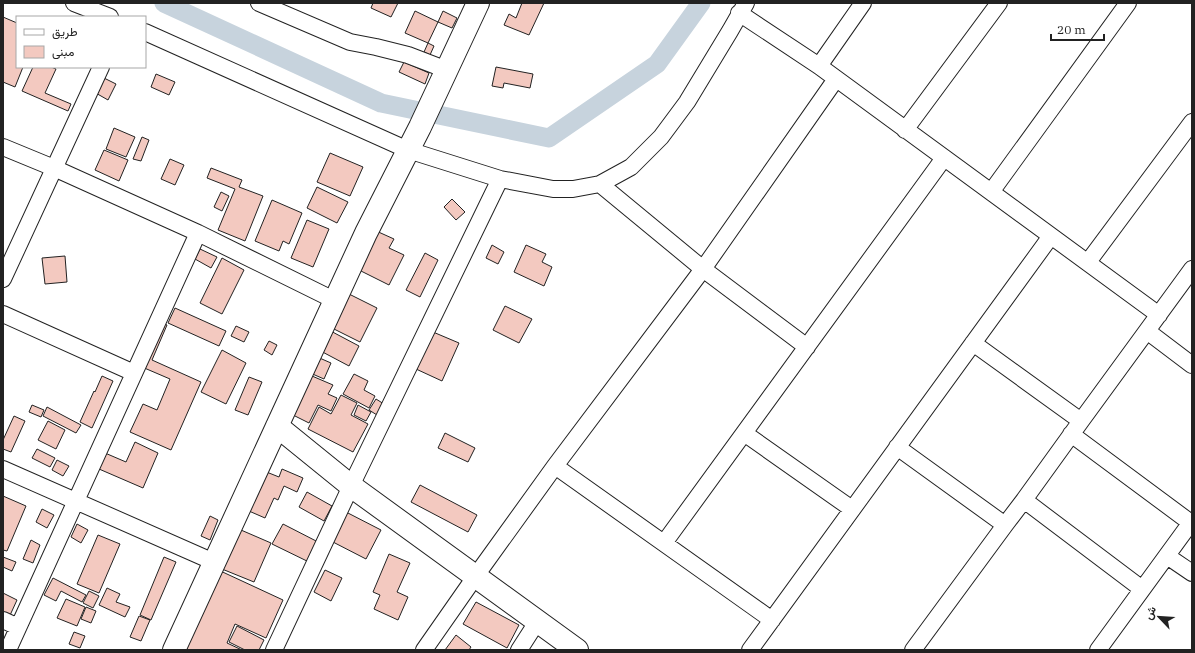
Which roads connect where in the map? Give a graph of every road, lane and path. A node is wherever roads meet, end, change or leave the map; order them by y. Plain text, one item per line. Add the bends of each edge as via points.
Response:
1 (74, 3) edge
2 (259, 3) edge
3 (478, 3) edge
4 (862, 3) edge
5 (999, 3) edge
6 (1128, 3) edge
7 (742, 8) edge
8 (107, 16) edge
9 (146, 32) edge
10 (819, 66) junction
11 (101, 68) edge
12 (446, 70) junction
13 (836, 79) junction
14 (1192, 123) edge
15 (905, 130) junction
16 (3, 147) edge
17 (408, 150) junction
18 (944, 158) junction
19 (54, 168) junction
20 (500, 180) junction
21 (600, 184) junction
22 (991, 192) junction
23 (198, 233) junction
24 (1050, 236) junction
25 (1088, 262) junction
26 (703, 269) junction
27 (1192, 269) edge
28 (3, 279) edge
29 (334, 300) junction
30 (3, 314) edge
31 (1158, 315) junction
32 (1147, 331) junction
33 (973, 343) junction
34 (807, 347) junction
35 (1192, 365) edge
36 (134, 373) junction
37 (1081, 421) junction
38 (277, 426) junction
39 (744, 433) junction
40 (1071, 434) junction
41 (897, 447) junction
42 (555, 466) junction
43 (3, 469) edge
44 (351, 486) junction
45 (1024, 500) junction
46 (75, 502) junction
47 (852, 510) junction
48 (1191, 522) edge
49 (1004, 525) junction
50 (664, 543) junction
51 (1167, 556) junction
52 (214, 562) junction
53 (1192, 573) edge
54 (475, 577) junction
55 (1142, 589) junction
56 (3, 620) edge
57 (772, 620) junction
58 (538, 622) junction
59 (18, 627) junction
60 (8, 650) edge
61 (174, 650) edge
62 (274, 650) edge
63 (424, 650) edge
64 (519, 650) edge
65 (577, 650) edge
66 (750, 650) edge
67 (913, 650) edge
68 (1098, 650) edge

1 - 8 street
2 - 12 street via 350,42 408,55
3 - 12 street
4 - 10 street
5 - 15 street
6 - 22 street
7 - 10 street
7 - 21 street via 687,102 661,137 631,167
9 - 17 street
10 - 13 street
11 - 19 street
12 - 17 street
13 - 15 street
13 - 26 street
14 - 25 street
15 - 18 street
16 - 19 street
17 - 20 street
17 - 29 street
18 - 22 street
18 - 34 street
19 - 23 street
19 - 28 street
20 - 21 street via 553,189 574,189
20 - 44 street
21 - 26 street
22 - 24 street
23 - 29 street
23 - 36 street
24 - 25 street
24 - 33 street
25 - 31 street
26 - 34 street
26 - 42 street
27 - 31 street
29 - 38 street
30 - 36 street
31 - 32 street
32 - 35 street
32 - 37 street
33 - 37 street
33 - 41 street
34 - 39 street
36 - 46 street
37 - 40 street
38 - 44 street
38 - 52 street
39 - 47 street
39 - 50 street
40 - 45 street
40 - 48 street
41 - 47 street
41 - 49 street
42 - 50 street
42 - 54 street
43 - 46 street
44 - 54 street
44 - 62 street
45 - 49 street
45 - 55 street
46 - 52 street
46 - 59 street
47 - 57 street
48 - 51 street
49 - 67 street
50 - 57 street
51 - 53 street
51 - 55 street
52 - 61 street
54 - 58 street
54 - 63 street
55 - 68 street
56 - 59 street
57 - 66 street
58 - 64 street
58 - 65 street
59 - 60 street

